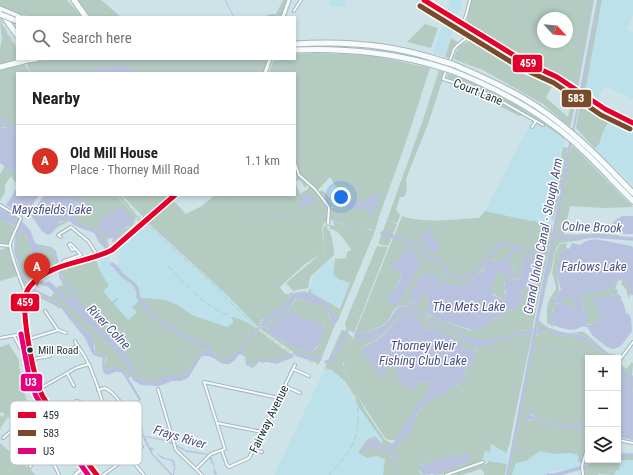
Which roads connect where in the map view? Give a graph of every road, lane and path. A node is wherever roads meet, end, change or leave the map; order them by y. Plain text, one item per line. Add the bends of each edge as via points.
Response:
1 (289, 0) edge
2 (300, 0) edge
3 (425, 0) edge
4 (470, 0) edge
5 (74, 2) edge
6 (0, 10) edge
7 (294, 11) dead end
8 (0, 14) edge
9 (17, 16) edge
10 (85, 16) edge
11 (283, 16) edge
12 (16, 21) edge
13 (462, 23) junction
14 (474, 30) junction
15 (16, 34) edge
16 (296, 44) edge
17 (296, 50) edge
18 (27, 60) edge
19 (270, 60) edge
20 (0, 67) edge
21 (265, 72) edge
22 (536, 121) junction
23 (633, 123) edge
24 (543, 125) dead end
25 (532, 127) dead end
26 (296, 166) edge
27 (633, 193) edge
28 (174, 196) edge
29 (633, 201) edge
30 (0, 205) edge
31 (328, 224) dead end
32 (61, 237) dead end
33 (0, 245) edge
34 (10, 246) junction
35 (76, 249) dead end
36 (98, 256) junction
37 (63, 266) junction
38 (27, 290) junction
39 (45, 311) dead end
40 (58, 330) junction
41 (28, 333) junction
42 (66, 333) dead end
43 (14, 336) junction
44 (0, 338) edge
45 (29, 339) junction
46 (75, 341) dead end
47 (633, 342) edge
48 (77, 346) junction
49 (70, 349) dead end
50 (23, 353) dead end
51 (50, 356) dead end
52 (621, 359) edge
53 (33, 360) junction
54 (28, 362) dead end
55 (89, 364) junction
56 (295, 365) dead end
57 (293, 369) junction
58 (67, 373) junction
59 (309, 376) dead end
60 (74, 386) dead end
61 (285, 386) junction
62 (40, 389) junction
63 (158, 389) dead end
64 (98, 390) junction
65 (300, 394) dead end
66 (279, 398) junction
67 (46, 401) edge
68 (102, 401) edge
69 (119, 401) edge
70 (217, 423) junction
71 (262, 432) junction
72 (10, 433) edge
73 (3, 438) dead end
74 (621, 441) edge
75 (633, 443) edge
76 (254, 450) junction
77 (222, 451) junction
78 (262, 452) dead end
79 (585, 456) edge
80 (483, 462) dead end
81 (54, 465) edge
82 (79, 465) edge
83 (86, 465) edge
84 (90, 465) edge
85 (117, 465) edge
86 (136, 465) edge
87 (83, 468) junction
88 (196, 470) junction
89 (59, 475) edge
90 (75, 475) edge
91 (97, 475) edge
92 (103, 475) edge
93 (144, 475) edge
94 (202, 475) edge
95 (446, 475) edge
96 (583, 475) edge

1 - 11 street
2 - 7 street
3 - 13 street
4 - 13 street
5 - 10 highway
6 - 9 highway
6 - 15 highway
8 - 12 highway, bridge
13 - 14 street
14 - 22 street, Court Lane via 470,37 454,49 443,79 481,91
14 - 23 street via 525,62 557,77 605,109
16 - 27 highway, bridge via 332,43 393,49 452,64 482,76 537,106 570,131
17 - 29 highway, bridge via 376,52 430,64 480,82 533,111 574,142
18 - 20 highway, bridge
19 - 21 street
22 - 24 street, Court Lane
22 - 25 street
26 - 31 street via 299,175 327,203
28 - 36 street, bridge via 108,252
30 - 34 street via 22,218
32 - 36 street via 58,235 71,228 88,241
33 - 34 street
34 - 38 street via 24,290
35 - 37 street via 81,255 65,261
36 - 37 street
37 - 38 street via 42,275
38 - 41 street via 24,306
39 - 40 street
40 - 42 street
40 - 45 street
41 - 43 street
41 - 45 street
43 - 44 street
43 - 50 street
45 - 53 street
46 - 48 street
47 - 52 street
48 - 49 street
48 - 55 street
51 - 53 street
53 - 54 street
53 - 62 street
55 - 58 street
55 - 64 street
56 - 57 street, Fairway Avenue
57 - 59 street
57 - 61 street, Fairway Avenue
58 - 60 street
58 - 62 street
61 - 65 street
61 - 66 street, Fairway Avenue
62 - 67 street
63 - 88 street via 176,450
64 - 68 street
64 - 69 street via 105,388
66 - 70 street via 204,382
66 - 71 street, Fairway Avenue
70 - 71 street
70 - 77 street via 225,448
71 - 76 street, Fairway Avenue
72 - 73 street
74 - 75 street
76 - 77 street, Fairway Avenue via 248,459 230,467 226,465
76 - 78 street
77 - 88 street via 210,455
79 - 96 street
80 - 95 street
81 - 89 street
82 - 87 street
83 - 87 street
84 - 91 street
85 - 92 street
86 - 93 street
87 - 90 street
88 - 94 street

